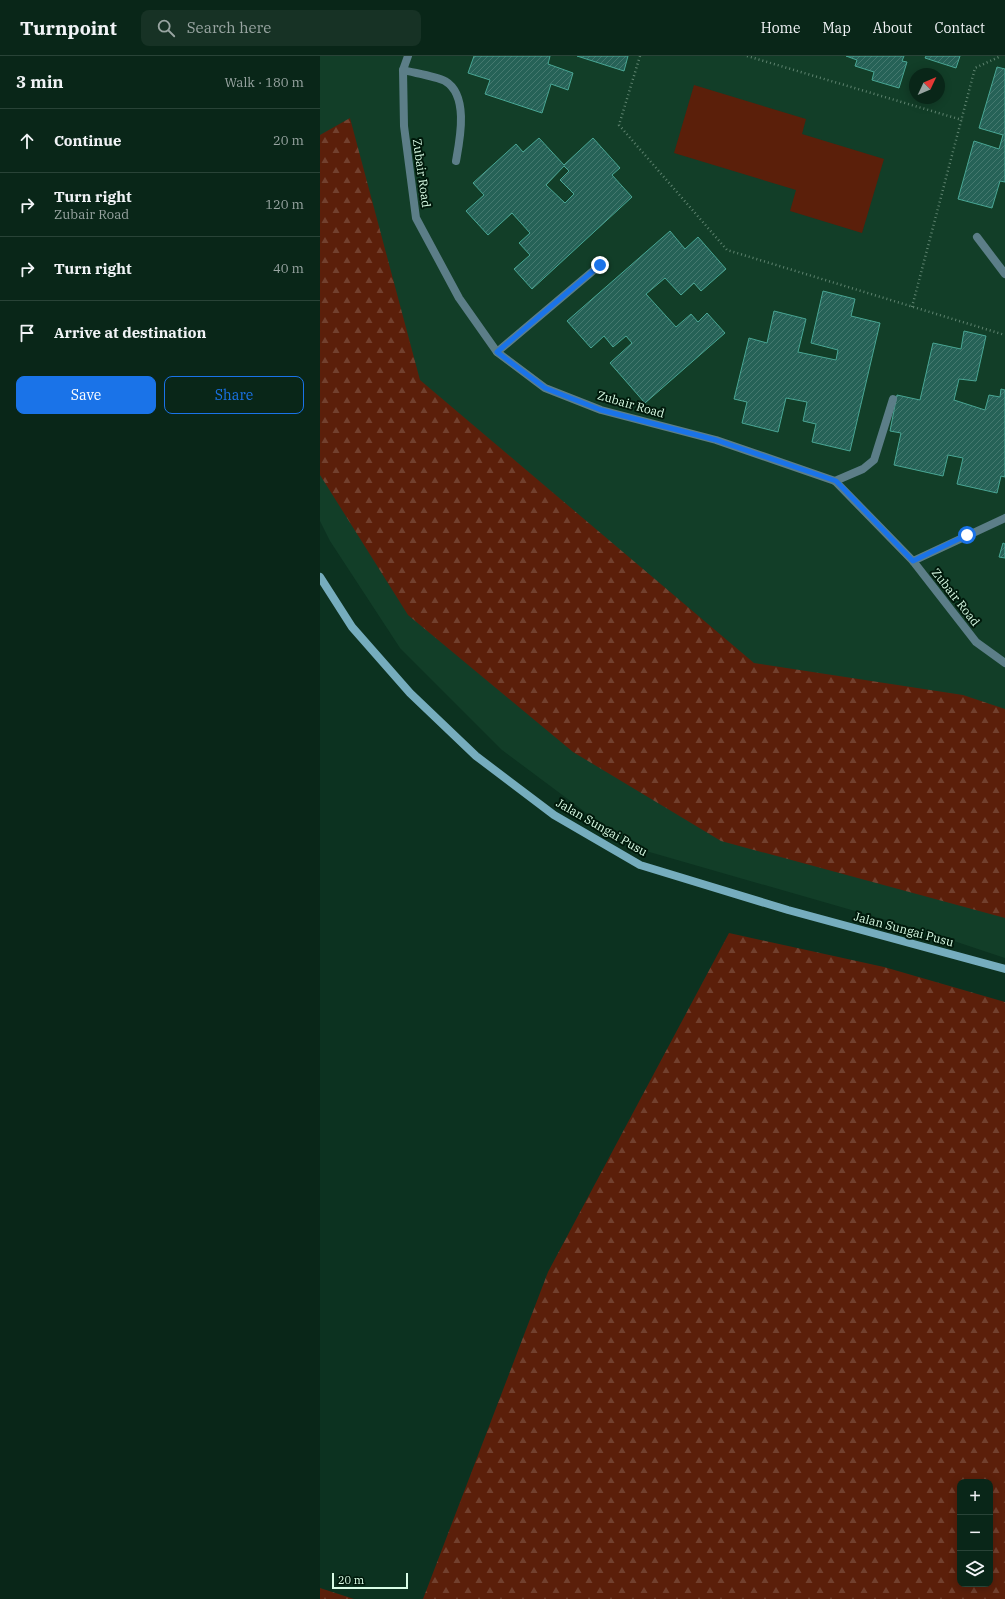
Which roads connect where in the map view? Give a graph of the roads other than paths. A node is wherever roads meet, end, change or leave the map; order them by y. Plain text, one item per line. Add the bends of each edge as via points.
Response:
1 (408, 56) edge
2 (403, 70) junction
3 (456, 161) dead end
4 (977, 237) dead end
5 (600, 265) dead end
6 (1005, 274) edge
7 (497, 352) junction
8 (893, 398) dead end
9 (836, 481) junction
10 (1005, 518) edge
11 (913, 561) junction
12 (320, 577) edge
13 (1005, 663) edge
14 (1005, 969) edge

1 - 2 street, Zubair Road
2 - 3 street via 445,81 455,90 460,107 461,133
2 - 7 street, Zubair Road via 404,126 416,218 459,298
4 - 6 street
5 - 7 street
7 - 9 street, Zubair Road via 545,388 601,410 716,440
8 - 9 street via 874,460 863,469
9 - 11 street, Zubair Road
10 - 11 street
11 - 13 street, Zubair Road via 976,642
12 - 14 main road, Jalan Sungai Pusu via 357,633 410,693 476,756 554,815 640,865 788,910

